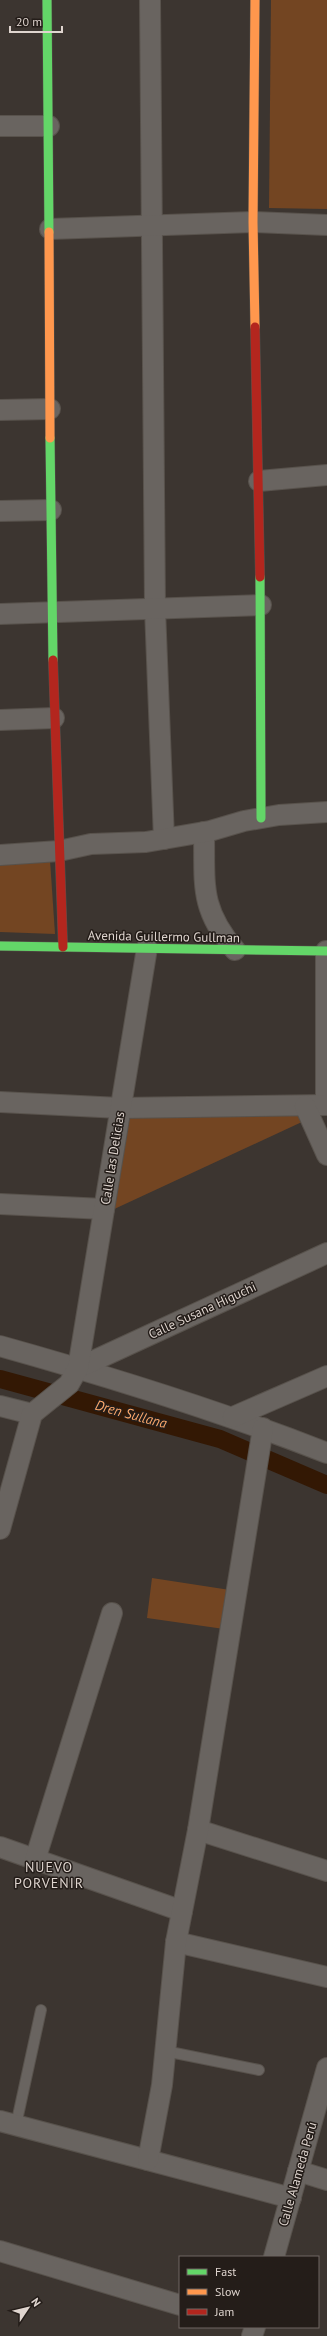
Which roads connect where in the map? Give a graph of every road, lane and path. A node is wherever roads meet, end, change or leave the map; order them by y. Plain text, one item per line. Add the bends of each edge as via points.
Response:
1 (47, 0) edge
2 (150, 0) edge
3 (255, 0) edge
4 (0, 126) edge
5 (49, 126) junction
6 (253, 222) junction
7 (150, 225) junction
8 (327, 225) edge
9 (50, 229) junction
10 (0, 410) edge
11 (50, 410) junction
12 (327, 475) edge
13 (259, 481) junction
14 (51, 510) junction
15 (0, 511) edge
16 (261, 605) junction
17 (155, 609) junction
18 (51, 612) junction
19 (0, 614) edge
20 (54, 718) junction
21 (0, 720) edge
22 (327, 812) edge
23 (261, 818) junction
24 (204, 832) junction
25 (164, 838) junction
26 (59, 851) junction
27 (0, 855) edge
28 (0, 946) edge
29 (63, 947) junction
30 (147, 948) junction
31 (235, 950) junction
32 (327, 951) edge
33 (0, 1102) edge
34 (327, 1105) edge
35 (305, 1106) junction
36 (120, 1108) junction
37 (327, 1155) edge
38 (0, 1204) edge
39 (104, 1209) junction
40 (327, 1253) edge
41 (0, 1346) edge
42 (73, 1376) junction
43 (327, 1376) edge
44 (0, 1406) edge
45 (34, 1413) junction
46 (233, 1417) junction
47 (262, 1432) junction
48 (327, 1453) edge
49 (0, 1529) edge
50 (112, 1613) dead end
51 (198, 1830) junction
52 (0, 1847) edge
53 (35, 1860) junction
54 (327, 1871) edge
55 (182, 1911) junction
56 (176, 1942) junction
57 (327, 1977) edge
58 (41, 2010) dead end
59 (165, 2051) junction
60 (259, 2070) dead end
61 (326, 2077) edge
62 (8, 2123) edge
63 (148, 2160) junction
64 (298, 2171) junction
65 (327, 2180) edge
66 (291, 2198) junction
67 (0, 2251) edge
68 (274, 2256) edge
69 (179, 2305) edge

1 - 5 street
2 - 7 street
3 - 6 street
4 - 5 street
5 - 9 street
6 - 7 street
6 - 8 street
6 - 13 street
7 - 9 street
7 - 17 street
9 - 11 street
10 - 11 street
11 - 14 street
12 - 13 street
13 - 16 street
14 - 15 street
14 - 18 street
16 - 17 street
16 - 23 street
17 - 18 street
17 - 25 street
18 - 19 street
18 - 20 street
20 - 21 street
20 - 26 street
22 - 23 street
23 - 24 street
24 - 25 street
24 - 31 street via 206,899 215,924
25 - 26 street via 91,844
26 - 27 street
26 - 29 street
28 - 29 street, Avenida Guillermo Gullman
29 - 30 street, Avenida Guillermo Gullman
30 - 31 street, Avenida Guillermo Gullman
30 - 36 street, Calle las Delicias
31 - 32 street, Avenida Guillermo Gullman
32 - 34 street
33 - 36 street
34 - 35 street
35 - 36 street
35 - 37 street
36 - 39 street, Calle las Delicias
38 - 39 street
39 - 42 street, Calle las Delicias
40 - 42 street, Calle Susana Higuchi
41 - 42 street
42 - 45 street, Calle Susana Higuchi
42 - 46 street
43 - 46 street
44 - 45 street
45 - 49 street
46 - 47 street
47 - 48 street
47 - 51 street
50 - 53 street
51 - 54 street
51 - 55 street
52 - 53 street
53 - 55 street
55 - 56 street
56 - 57 street
56 - 59 street
58 - 62 lane
59 - 60 lane
59 - 63 street via 162,2085
61 - 64 street, Calle Alameda Perú
62 - 63 street
63 - 66 street
64 - 65 street
64 - 66 street, Calle Alameda Perú
66 - 68 street, Calle Alameda Perú
67 - 69 street

